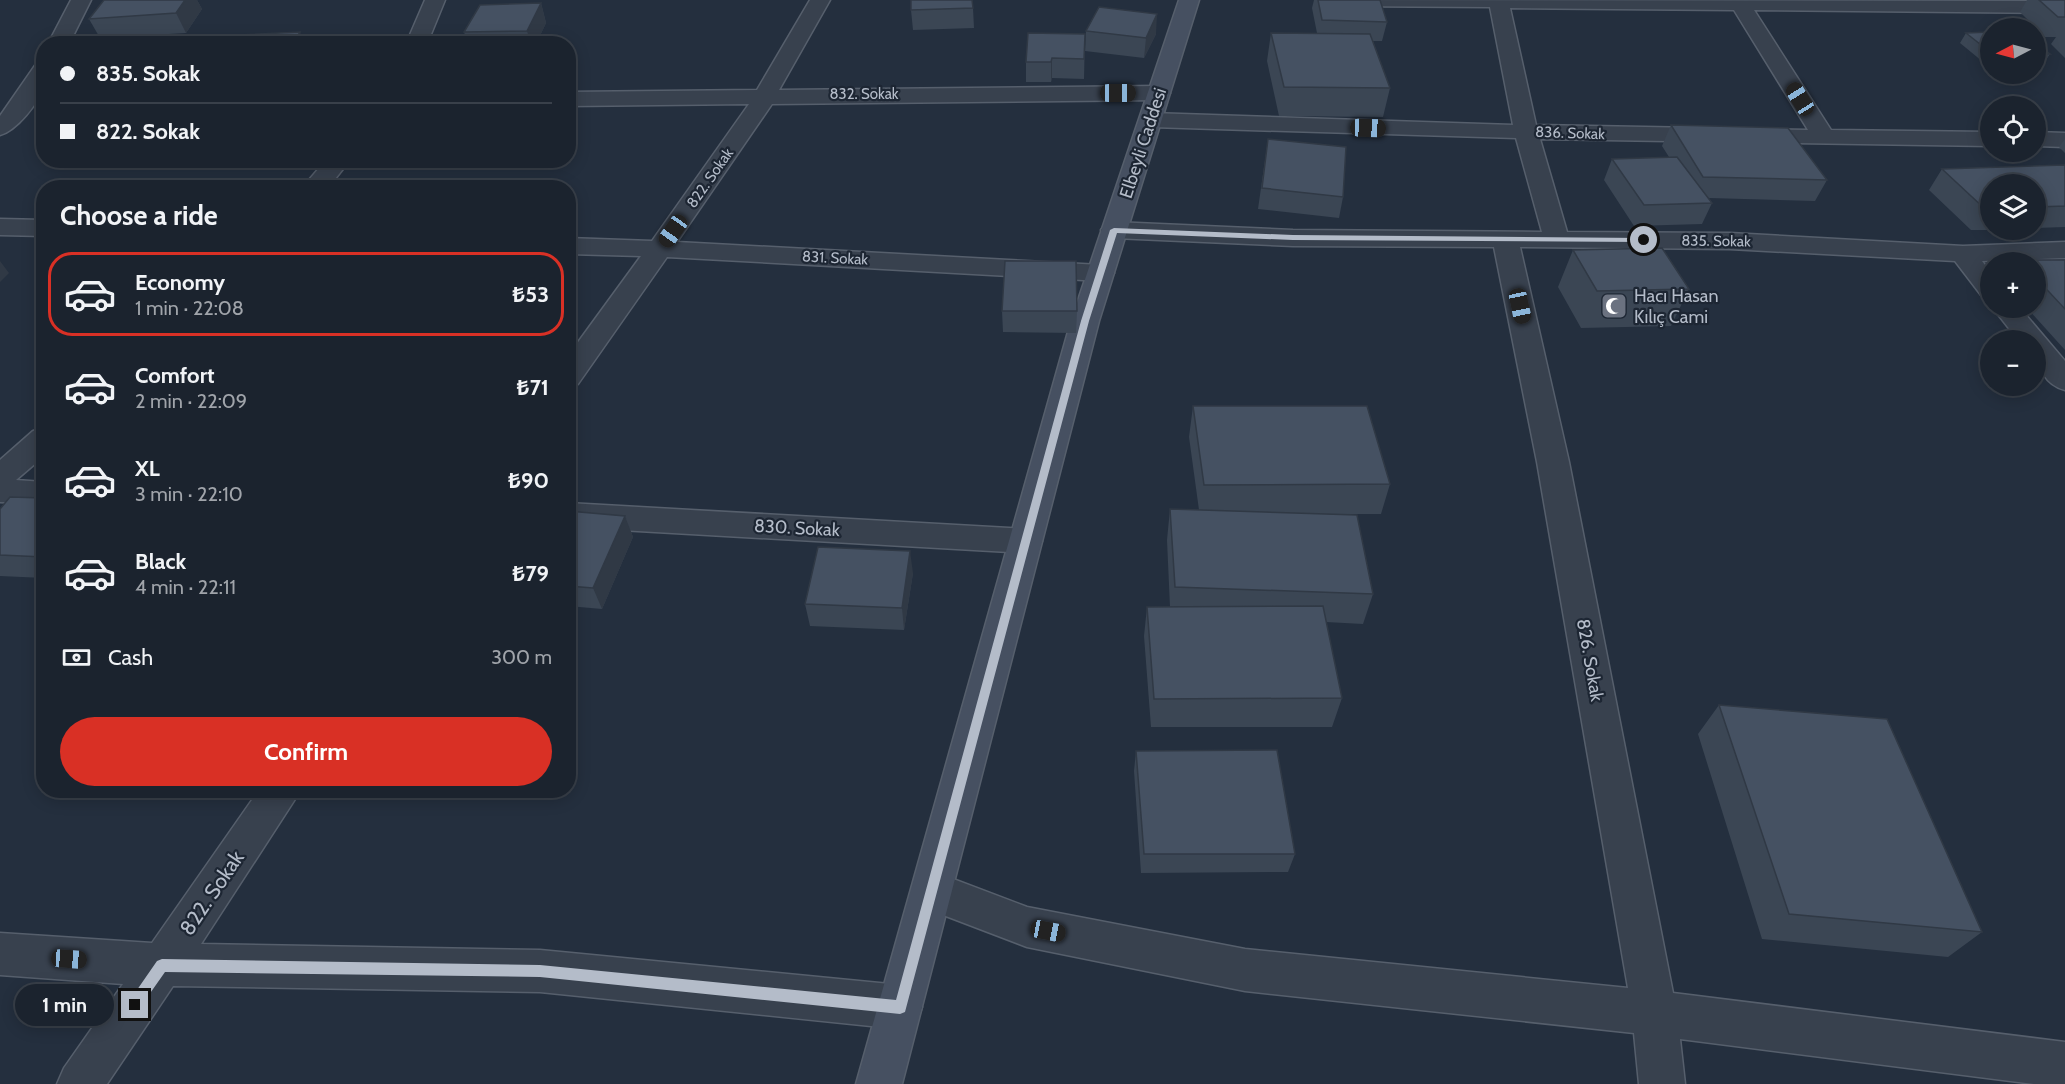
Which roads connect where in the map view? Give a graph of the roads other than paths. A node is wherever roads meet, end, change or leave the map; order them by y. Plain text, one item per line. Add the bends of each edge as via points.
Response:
1 (81, 0) edge
2 (435, 0) edge
3 (820, 0) edge
4 (1189, 0) edge
5 (1335, 0) edge
6 (1498, 1) edge
7 (1740, 3) edge
8 (2065, 7) edge
9 (62, 36) edge
10 (419, 36) edge
11 (36, 79) edge
12 (765, 95) junction
13 (576, 99) edge
14 (1155, 107) junction
15 (36, 117) edge
16 (4, 121) edge
17 (1526, 132) junction
18 (1824, 137) junction
19 (1980, 139) edge
20 (2046, 140) edge
21 (2065, 140) edge
22 (332, 168) edge
23 (321, 180) edge
24 (0, 227) edge
25 (36, 228) edge
26 (1114, 230) junction
27 (1505, 239) junction
28 (1557, 240) junction
29 (576, 246) edge
30 (660, 249) junction
31 (2065, 250) edge
32 (1963, 254) junction
33 (1101, 273) junction
34 (1980, 276) edge
35 (2014, 318) edge
36 (2024, 330) edge
37 (2046, 357) edge
38 (576, 366) edge
39 (2065, 381) edge
40 (36, 445) edge
41 (0, 477) edge
42 (0, 491) edge
43 (36, 493) edge
44 (576, 515) edge
45 (1026, 541) junction
46 (277, 798) edge
47 (932, 891) junction
48 (0, 954) edge
49 (162, 965) junction
50 (900, 1007) junction
51 (1655, 1013) junction
52 (2065, 1065) edge
53 (80, 1084) edge
54 (879, 1084) edge
55 (1662, 1084) edge

1 - 9 street
2 - 10 street
3 - 12 street, 822. Sokak
4 - 14 street, Elbeyli Caddesi
5 - 6 street
6 - 7 street
6 - 17 street
7 - 8 street
7 - 18 street
11 - 16 street
12 - 13 street, 832. Sokak
12 - 14 street, 832. Sokak
12 - 30 street, 822. Sokak
14 - 17 street, 836. Sokak
14 - 26 street, Elbeyli Caddesi
15 - 16 street
17 - 18 street, 836. Sokak
17 - 28 street
18 - 19 street, 836. Sokak
20 - 21 street
22 - 23 street
24 - 25 street
26 - 27 street, 835. Sokak via 1293,238
26 - 33 street, Elbeyli Caddesi
27 - 28 street, 835. Sokak
27 - 51 street, 826. Sokak via 1553,462
28 - 32 street, 835. Sokak via 1730,241
29 - 30 street, 831. Sokak
30 - 33 street, 831. Sokak
30 - 38 street, 822. Sokak
31 - 32 street, 835. Sokak
32 - 34 street
33 - 45 street, Elbeyli Caddesi
35 - 36 street
37 - 39 street
40 - 41 street
42 - 43 street
44 - 45 street, 830. Sokak
45 - 47 street, Elbeyli Caddesi
46 - 49 street, 822. Sokak
47 - 50 street, Elbeyli Caddesi
47 - 51 street via 1027,927 1245,970
48 - 49 street
49 - 50 street via 540,971
49 - 53 street, 822. Sokak
50 - 54 street, Elbeyli Caddesi
51 - 52 street
51 - 55 street, 826. Sokak

